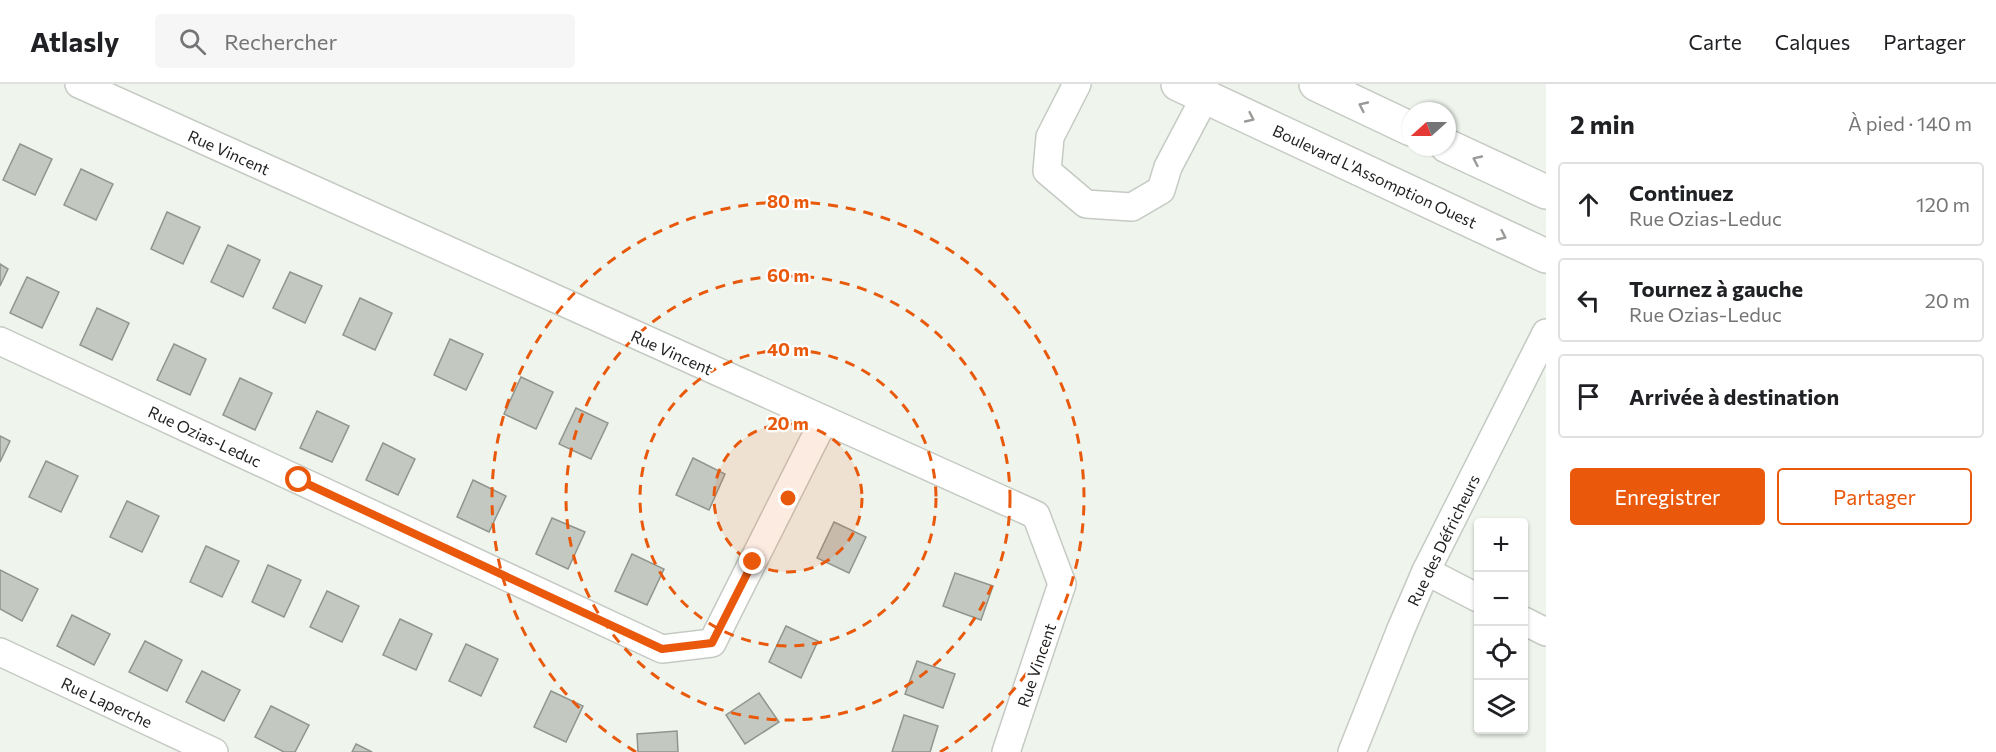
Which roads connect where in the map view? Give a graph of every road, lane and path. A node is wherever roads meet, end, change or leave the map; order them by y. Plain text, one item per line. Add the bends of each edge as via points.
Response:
1 (79, 84) edge
2 (1077, 84) edge
3 (1316, 84) edge
4 (1191, 90) edge
5 (1402, 125) edge
6 (1456, 150) edge
7 (1546, 192) edge
8 (1546, 256) edge
9 (1546, 333) edge
10 (0, 341) edge
11 (824, 420) junction
12 (1426, 571) junction
13 (1474, 595) edge
14 (1528, 623) edge
15 (1546, 632) edge
16 (0, 652) edge
17 (214, 752) edge
18 (1006, 752) edge
19 (1352, 752) edge

1 - 11 street, Rue Vincent
2 - 4 street, Boulevard L'Assomption Ouest via 1050,137 1047,171 1086,204 1132,207 1161,190
5 -> 3 street
4 -> 8 street, Boulevard L'Assomption Ouest
7 -> 6 street
9 - 12 street, Rue des Défricheurs
10 - 11 street, Rue Ozias-Leduc via 662,649 712,643
11 - 18 street, Rue Vincent via 1036,515 1062,584
12 - 13 street
12 - 19 street, Rue des Défricheurs
14 - 15 street
16 - 17 street, Rue Laperche

